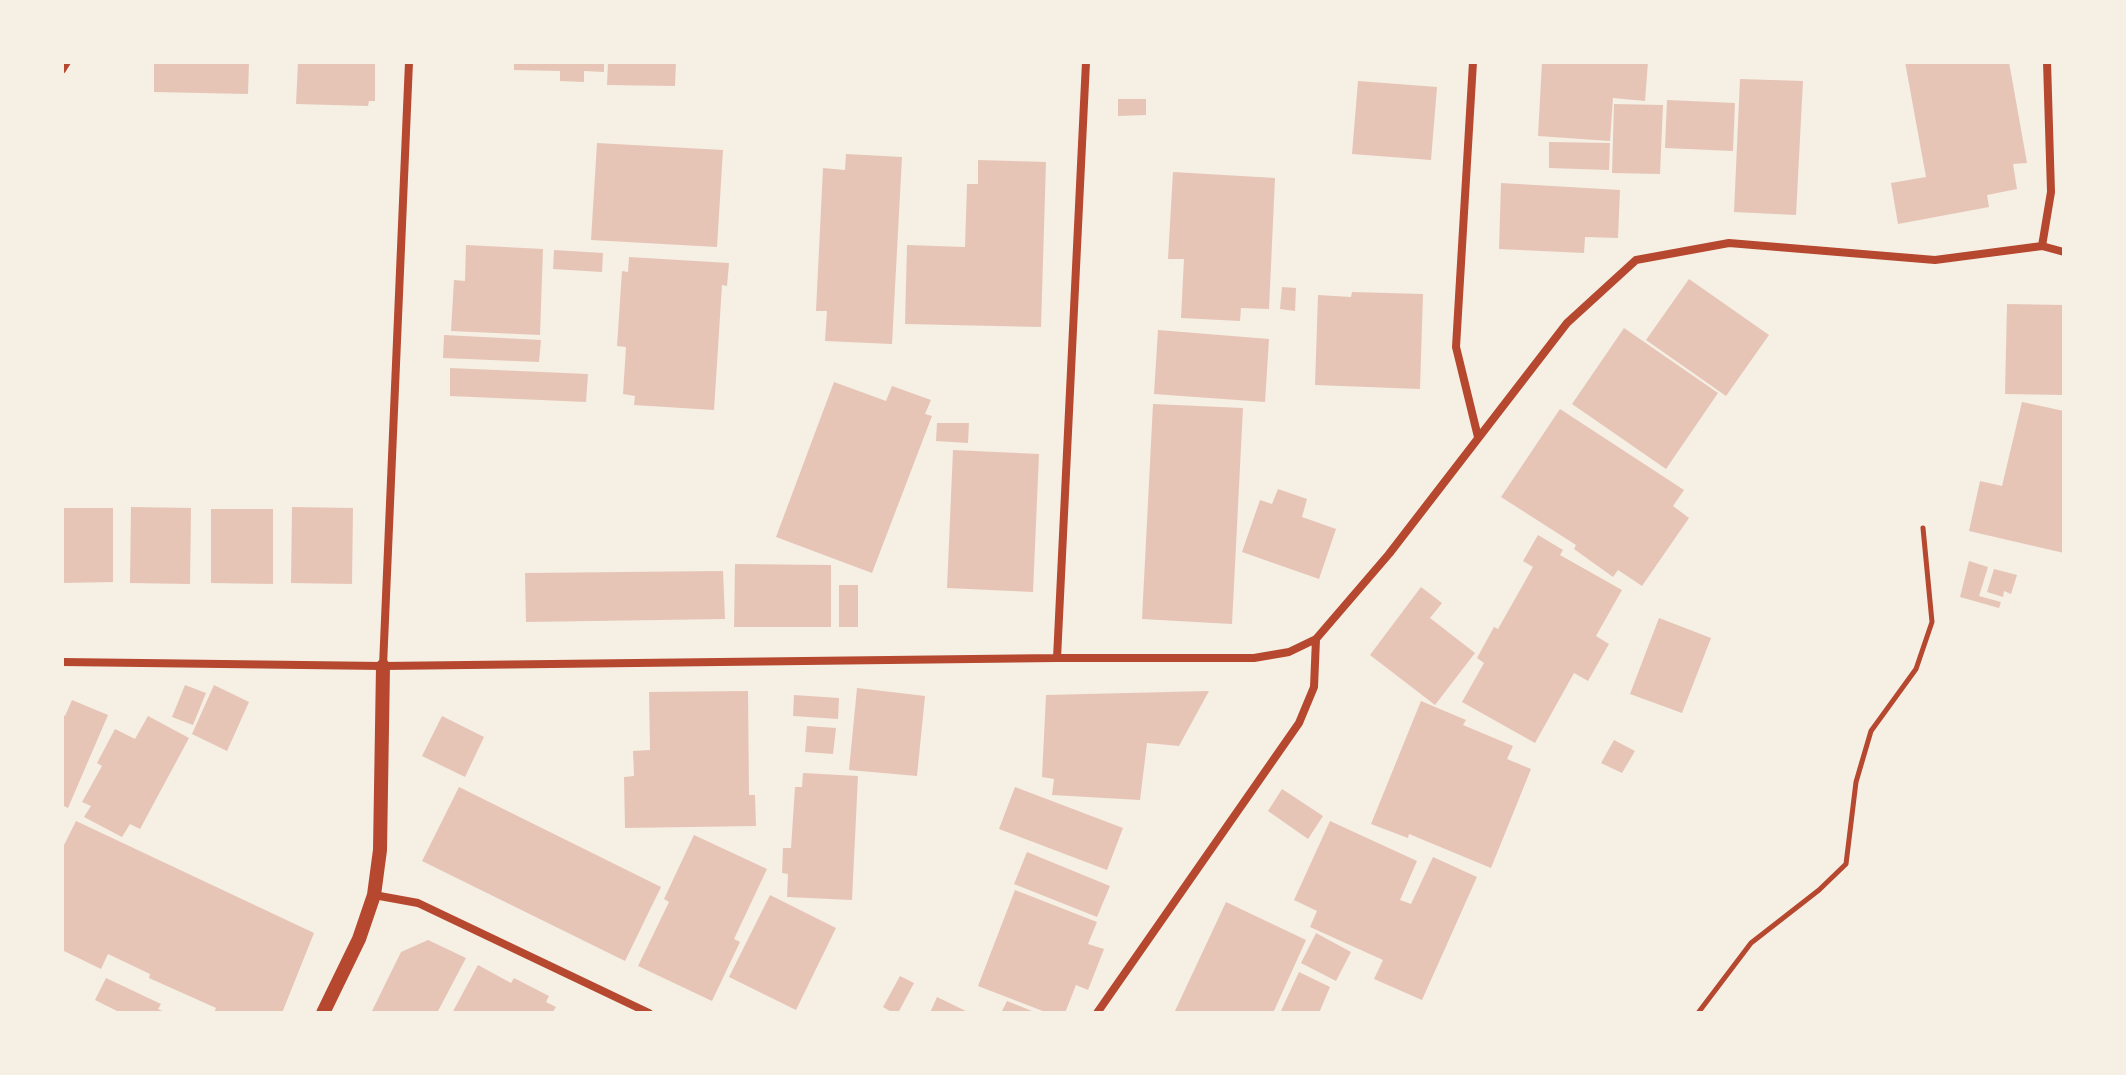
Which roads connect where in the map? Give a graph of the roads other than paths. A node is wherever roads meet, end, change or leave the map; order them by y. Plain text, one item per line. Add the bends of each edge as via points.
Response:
1 (67, 62) edge
2 (409, 62) edge
3 (1086, 62) edge
4 (1473, 62) edge
5 (2047, 62) edge
6 (62, 70) edge
7 (2042, 246) junction
8 (2064, 252) edge
9 (1478, 437) junction
10 (1316, 639) junction
11 (1057, 658) junction
12 (62, 662) edge
13 (383, 666) junction
14 (374, 895) junction
15 (323, 1013) edge
16 (649, 1013) edge
17 (1097, 1013) edge

1 - 6 street
2 - 13 street
3 - 11 street
4 - 9 street via 1456,347
5 - 7 street via 2051,192
7 - 8 street
7 - 9 street via 1935,260 1729,243 1636,260 1567,323
9 - 10 street
10 - 11 street via 1289,652 1254,658
10 - 17 street via 1314,687 1299,723
11 - 13 street
12 - 13 street
13 - 14 street via 380,850
14 - 15 street
14 - 16 street via 418,903

